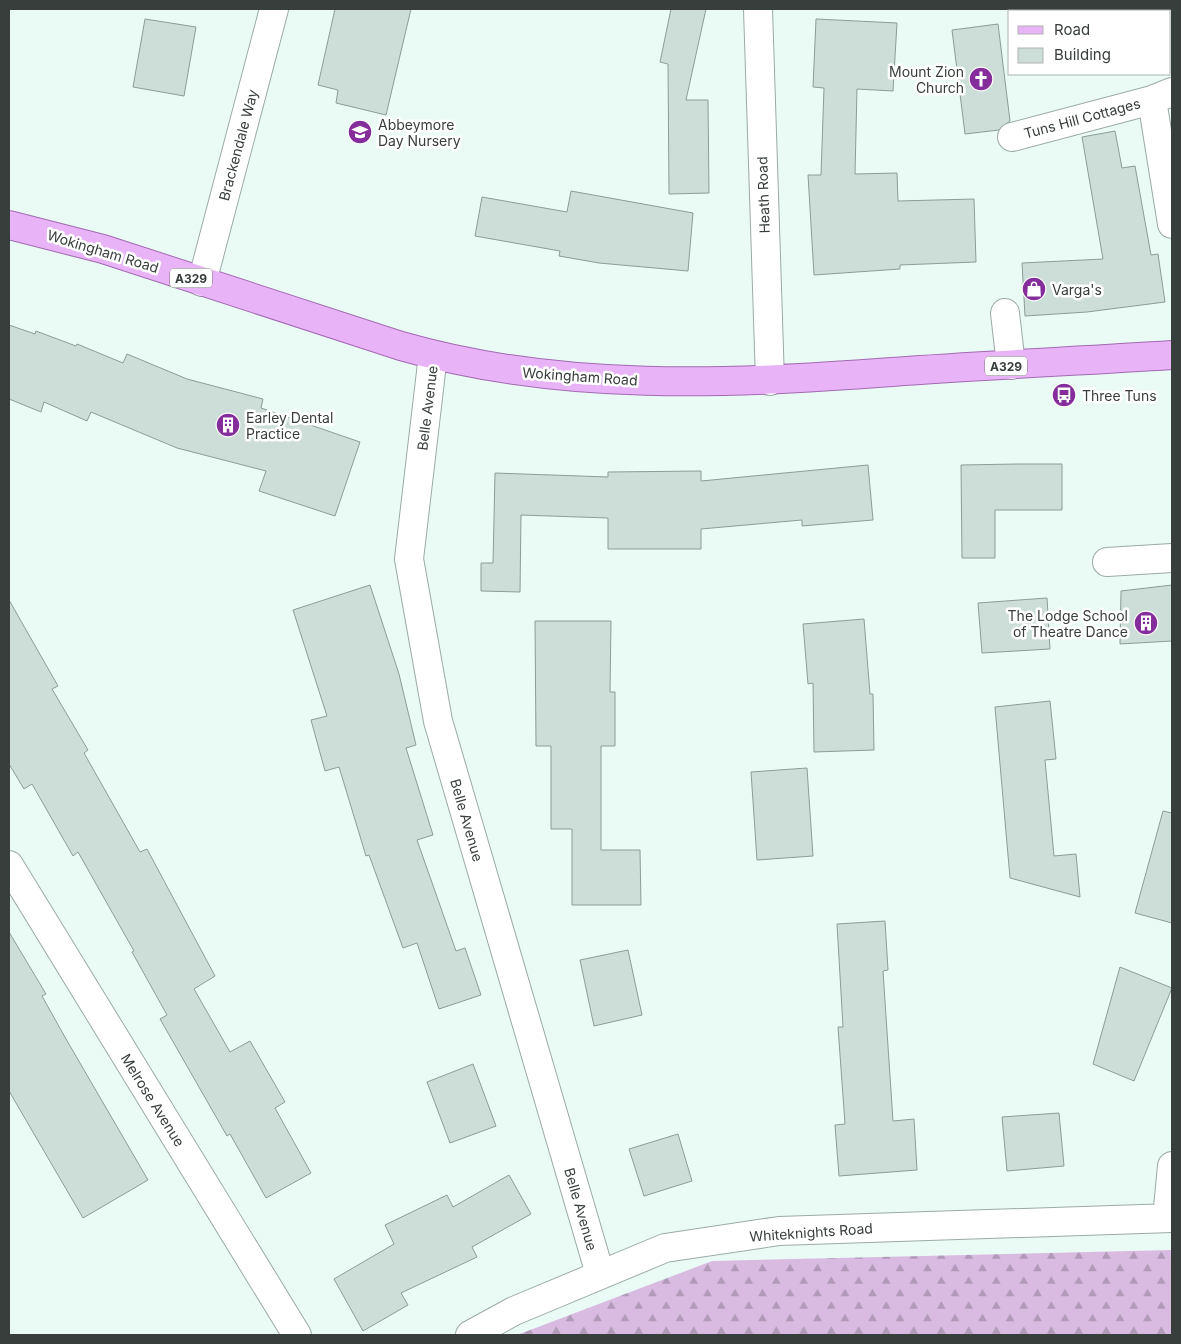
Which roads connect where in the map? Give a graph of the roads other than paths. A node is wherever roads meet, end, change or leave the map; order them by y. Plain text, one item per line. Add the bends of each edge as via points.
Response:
1 (274, 9) edge
2 (758, 9) edge
3 (1162, 96) edge
4 (1012, 136) dead end
5 (9, 224) edge
6 (1172, 224) edge
7 (202, 282) junction
8 (1005, 313) dead end
9 (1172, 355) edge
10 (433, 356) junction
11 (1011, 365) junction
12 (770, 381) junction
13 (1172, 558) edge
14 (1107, 562) dead end
15 (9, 865) edge
16 (1172, 1166) edge
17 (1170, 1218) edge
18 (600, 1274) junction
19 (297, 1335) edge
20 (470, 1335) edge

1 - 7 street, Brackendale Way
2 - 12 street, Heath Road
3 - 4 street, Tuns Hill Cottages
3 - 6 street, Tuns Hill Cottages
5 - 7 main road, Wokingham Road / A329
7 - 10 main road, Wokingham Road / A329
8 - 11 street
9 - 11 main road, Wokingham Road / A329
10 - 12 main road, Wokingham Road / A329 via 525,373 608,380
10 - 18 street, Belle Avenue via 408,559 436,712
11 - 12 main road, Wokingham Road / A329
13 - 14 street
15 - 19 street, Melrose Avenue
16 - 17 street
17 - 18 street, Whiteknights Road via 779,1231 665,1248
18 - 20 street, Whiteknights Road via 514,1311

